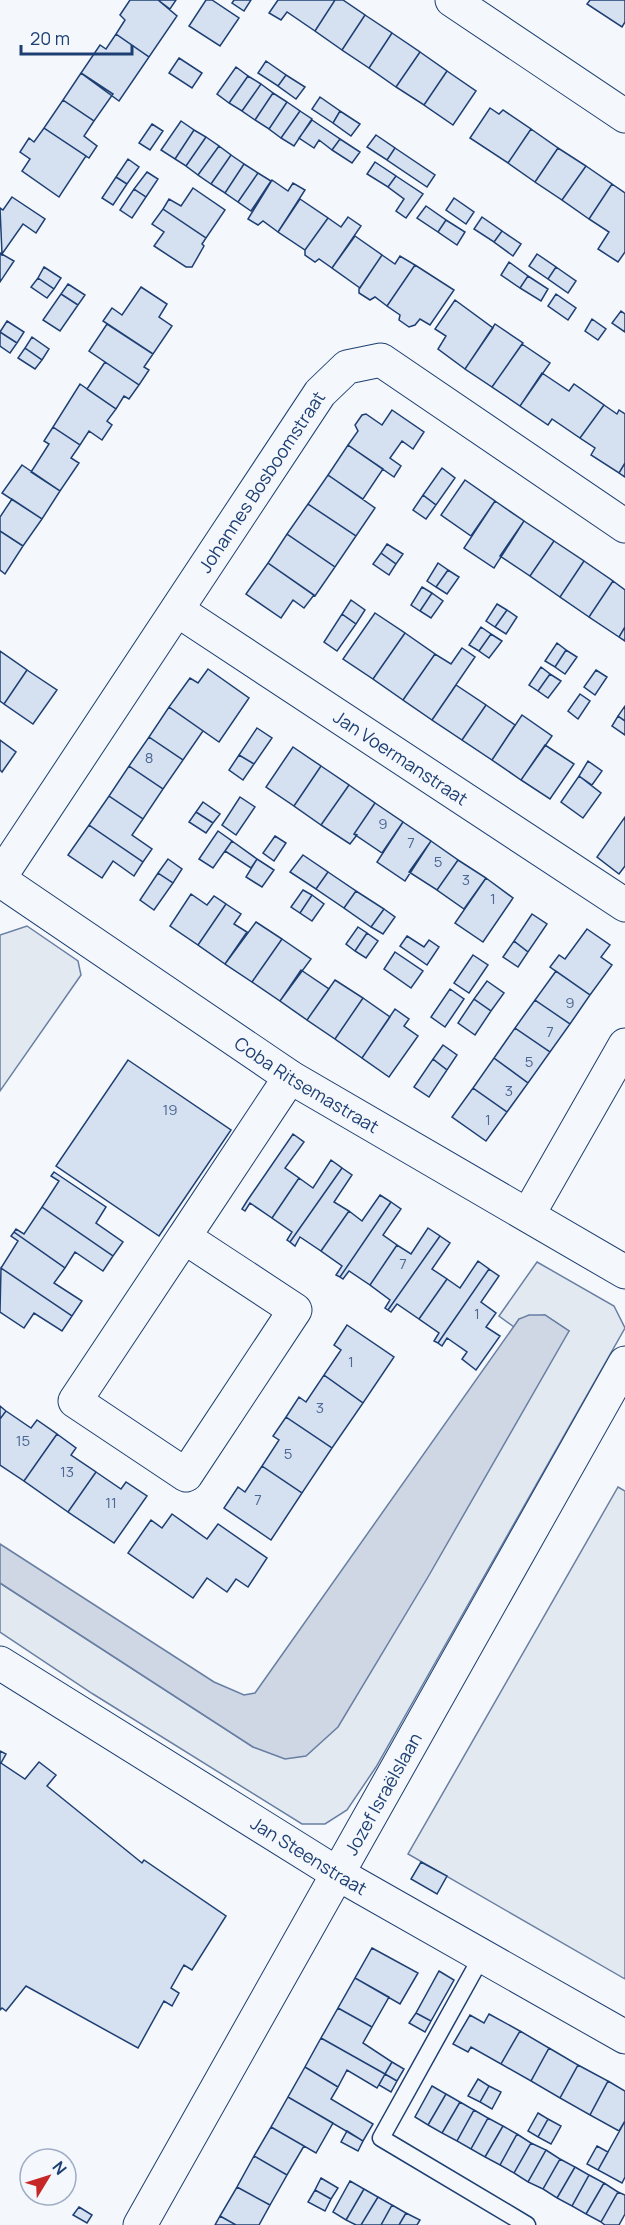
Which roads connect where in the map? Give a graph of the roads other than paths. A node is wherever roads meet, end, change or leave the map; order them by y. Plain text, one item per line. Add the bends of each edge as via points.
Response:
1 (452, 0) edge
2 (625, 116) edge
3 (625, 526) edge
4 (177, 610) junction
5 (0, 878) edge
6 (625, 905) edge
7 (625, 1045) edge
8 (290, 1077) junction
9 (528, 1215) junction
10 (184, 1237) junction
11 (625, 1272) edge
12 (625, 1363) edge
13 (0, 1663) edge
14 (338, 1874) junction
15 (483, 1956) junction
16 (625, 2037) edge
17 (140, 2225) edge
18 (527, 2225) edge

1 - 2 street
3 - 4 street, Johannes Bosboomstraat via 381,360 347,367 320,393
4 - 5 street, Johannes Bosboomstraat
4 - 6 street, Jan Voermanstraat
5 - 8 street, Coba Ritsemastraat
7 - 9 street
8 - 9 street, Coba Ritsemastraat
8 - 10 street
9 - 11 street, Coba Ritsemastraat
10 - 10 street via 295,1310 186,1474 75,1401
12 - 14 street, Jozef Israëlslaan
13 - 14 street, Jan Steenstraat
14 - 15 street, Jan Steenstraat
14 - 17 street, Jozef Israëlslaan
15 - 16 street, Jan Steenstraat
15 - 18 lane via 381,2138

